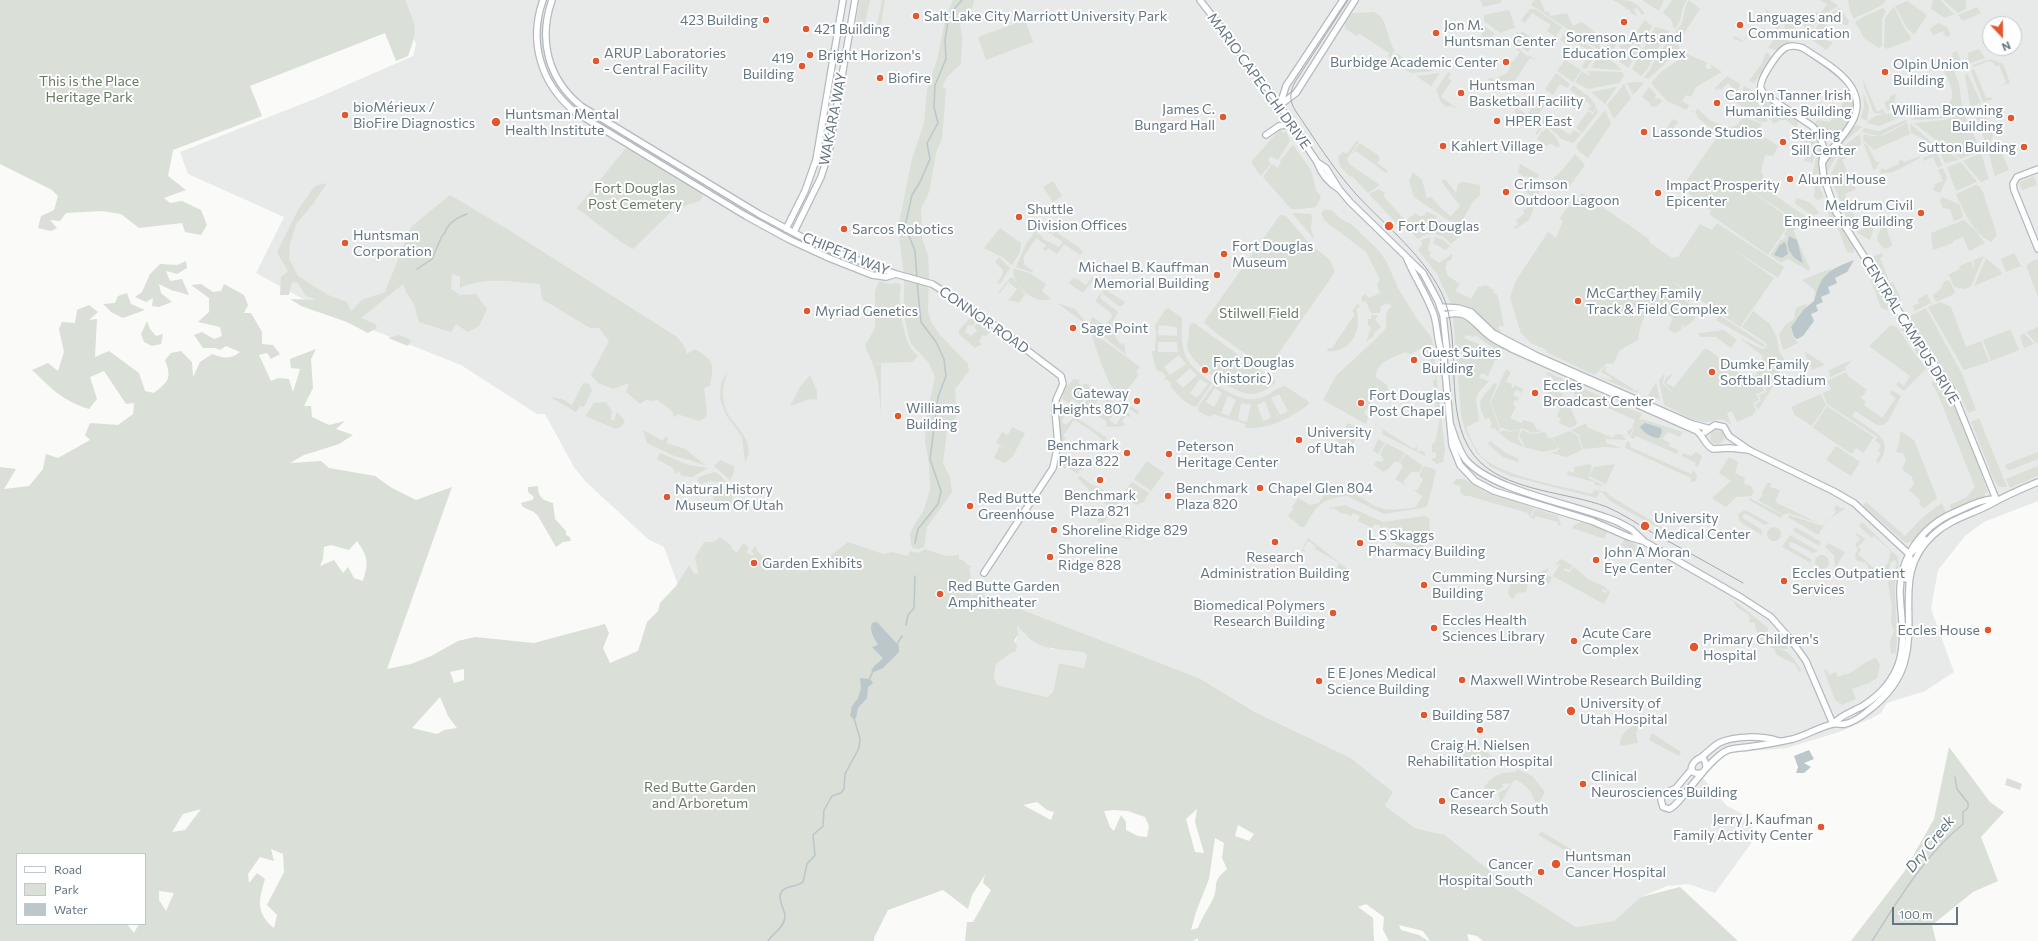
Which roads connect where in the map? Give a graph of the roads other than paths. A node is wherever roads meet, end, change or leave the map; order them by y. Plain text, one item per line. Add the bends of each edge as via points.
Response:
1 (543, 0) edge
2 (552, 0) edge
3 (844, 0) edge
4 (855, 0) edge
5 (1200, 0) edge
6 (1343, 0) edge
7 (1355, 0) edge
8 (1280, 106) junction
9 (1293, 124) junction
10 (1819, 134) junction
11 (1266, 135) dead end
12 (1838, 139) junction
13 (1317, 162) junction
14 (1822, 163) junction
15 (2038, 169) edge
16 (1339, 190) junction
17 (786, 229) junction
18 (794, 232) junction
19 (2038, 249) edge
20 (1407, 259) junction
21 (1410, 266) junction
22 (896, 274) junction
23 (1440, 307) junction
24 (1443, 315) junction
25 (1444, 360) junction
26 (1450, 423) junction
27 (1708, 428) junction
28 (1729, 436) junction
29 (1704, 439) junction
30 (1722, 449) junction
31 (1749, 450) junction
32 (2038, 482) edge
33 (1996, 499) junction
34 (1937, 531) junction
35 (1645, 542) junction
36 (1909, 554) junction
37 (984, 573) dead end
38 (1908, 590) junction
39 (1833, 724) junction
40 (1779, 741) junction
41 (1700, 759) junction
42 (1706, 767) junction
43 (1696, 772) junction
44 (1670, 792) junction
45 (1678, 801) junction

1 - 22 street, CHIPETA WAY via 537,29 540,60 553,89 575,112 790,240 872,275 886,277
2 - 17 street, CHIPETA WAY via 545,27 547,52 554,74 568,95 591,112
3 - 17 street, WAKARA WAY via 817,156 806,191
4 - 18 street, WAKARA WAY via 830,152 821,177
5 - 8 street, MARIO CAPECCHI DRIVE
6 - 8 street via 1286,86
7 - 8 street via 1296,93
8 - 9 street, MARIO CAPECCHI DRIVE
9 - 11 street via 1279,126
9 - 13 street, MARIO CAPECCHI DRIVE
10 - 12 street via 1827,143
10 - 12 street via 1812,126 1764,94 1761,89 1761,80 1781,51 1788,47 1803,48 1844,76 1850,84 1856,99 1856,111 1851,125
10 - 14 street, CENTRAL CAMPUS DRIVE via 1824,149
12 - 14 street
13 - 16 street, MARIO CAPECCHI DRIVE via 1326,168
13 - 16 street, MARIO CAPECCHI DRIVE via 1329,184
14 - 33 street, CENTRAL CAMPUS DRIVE via 1825,184 1841,223 1951,388
15 - 19 street via 2019,176 2013,182
16 - 20 street, MARIO CAPECCHI DRIVE
17 - 18 street, CHIPETA WAY
18 - 22 street, CHIPETA WAY via 833,251
20 - 21 street, MARIO CAPECCHI DRIVE
20 - 23 street, MARIO CAPECCHI DRIVE via 1423,273
21 - 24 street via 1424,281
21 - 25 street, MARIO CAPECCHI DRIVE via 1431,307
22 - 37 street, CONNOR ROAD via 932,284 977,312 1058,372 1063,380 1055,410 1058,444 1053,468
23 - 24 street, MARIO CAPECCHI DRIVE
23 - 27 street via 1470,312 1493,333 1537,356 1685,421
24 - 25 street, MARIO CAPECCHI DRIVE via 1447,352
24 - 29 street via 1463,314 1474,320 1488,335 1512,349 1690,428
25 - 26 street, MARIO CAPECCHI DRIVE
26 - 35 street, MARIO CAPECCHI DRIVE via 1465,459 1482,473 1511,487 1605,516 1631,529
26 - 35 street, MARIO CAPECCHI DRIVE via 1452,445 1457,458 1475,482 1494,491
27 - 28 street via 1720,425 1727,430
27 - 29 street
28 - 30 street via 1727,444
28 - 31 street
29 - 30 street via 1709,448
30 - 31 street
31 - 36 street via 1854,503
32 - 33 street
33 - 34 street
33 - 36 street via 1987,499 1942,518 1924,533
34 - 36 street via 1926,537
34 - 38 street via 1916,558
35 - 39 street, MARIO CAPECCHI DRIVE via 1770,617 1806,660
36 - 38 street via 1910,562 1906,576
36 - 39 street via 1901,583 1902,646 1897,668 1874,698 1840,716
38 - 39 street via 1908,645 1905,662 1898,678 1886,695 1868,711 1843,725
39 - 40 street via 1800,737
40 - 41 street via 1764,738 1728,740 1716,745
40 - 42 street via 1726,751
41 - 42 street
41 - 43 street via 1693,762
42 - 43 street
43 - 44 street
43 - 45 street
44 - 45 street via 1675,794
44 - 45 street via 1662,795 1662,805 1671,808

